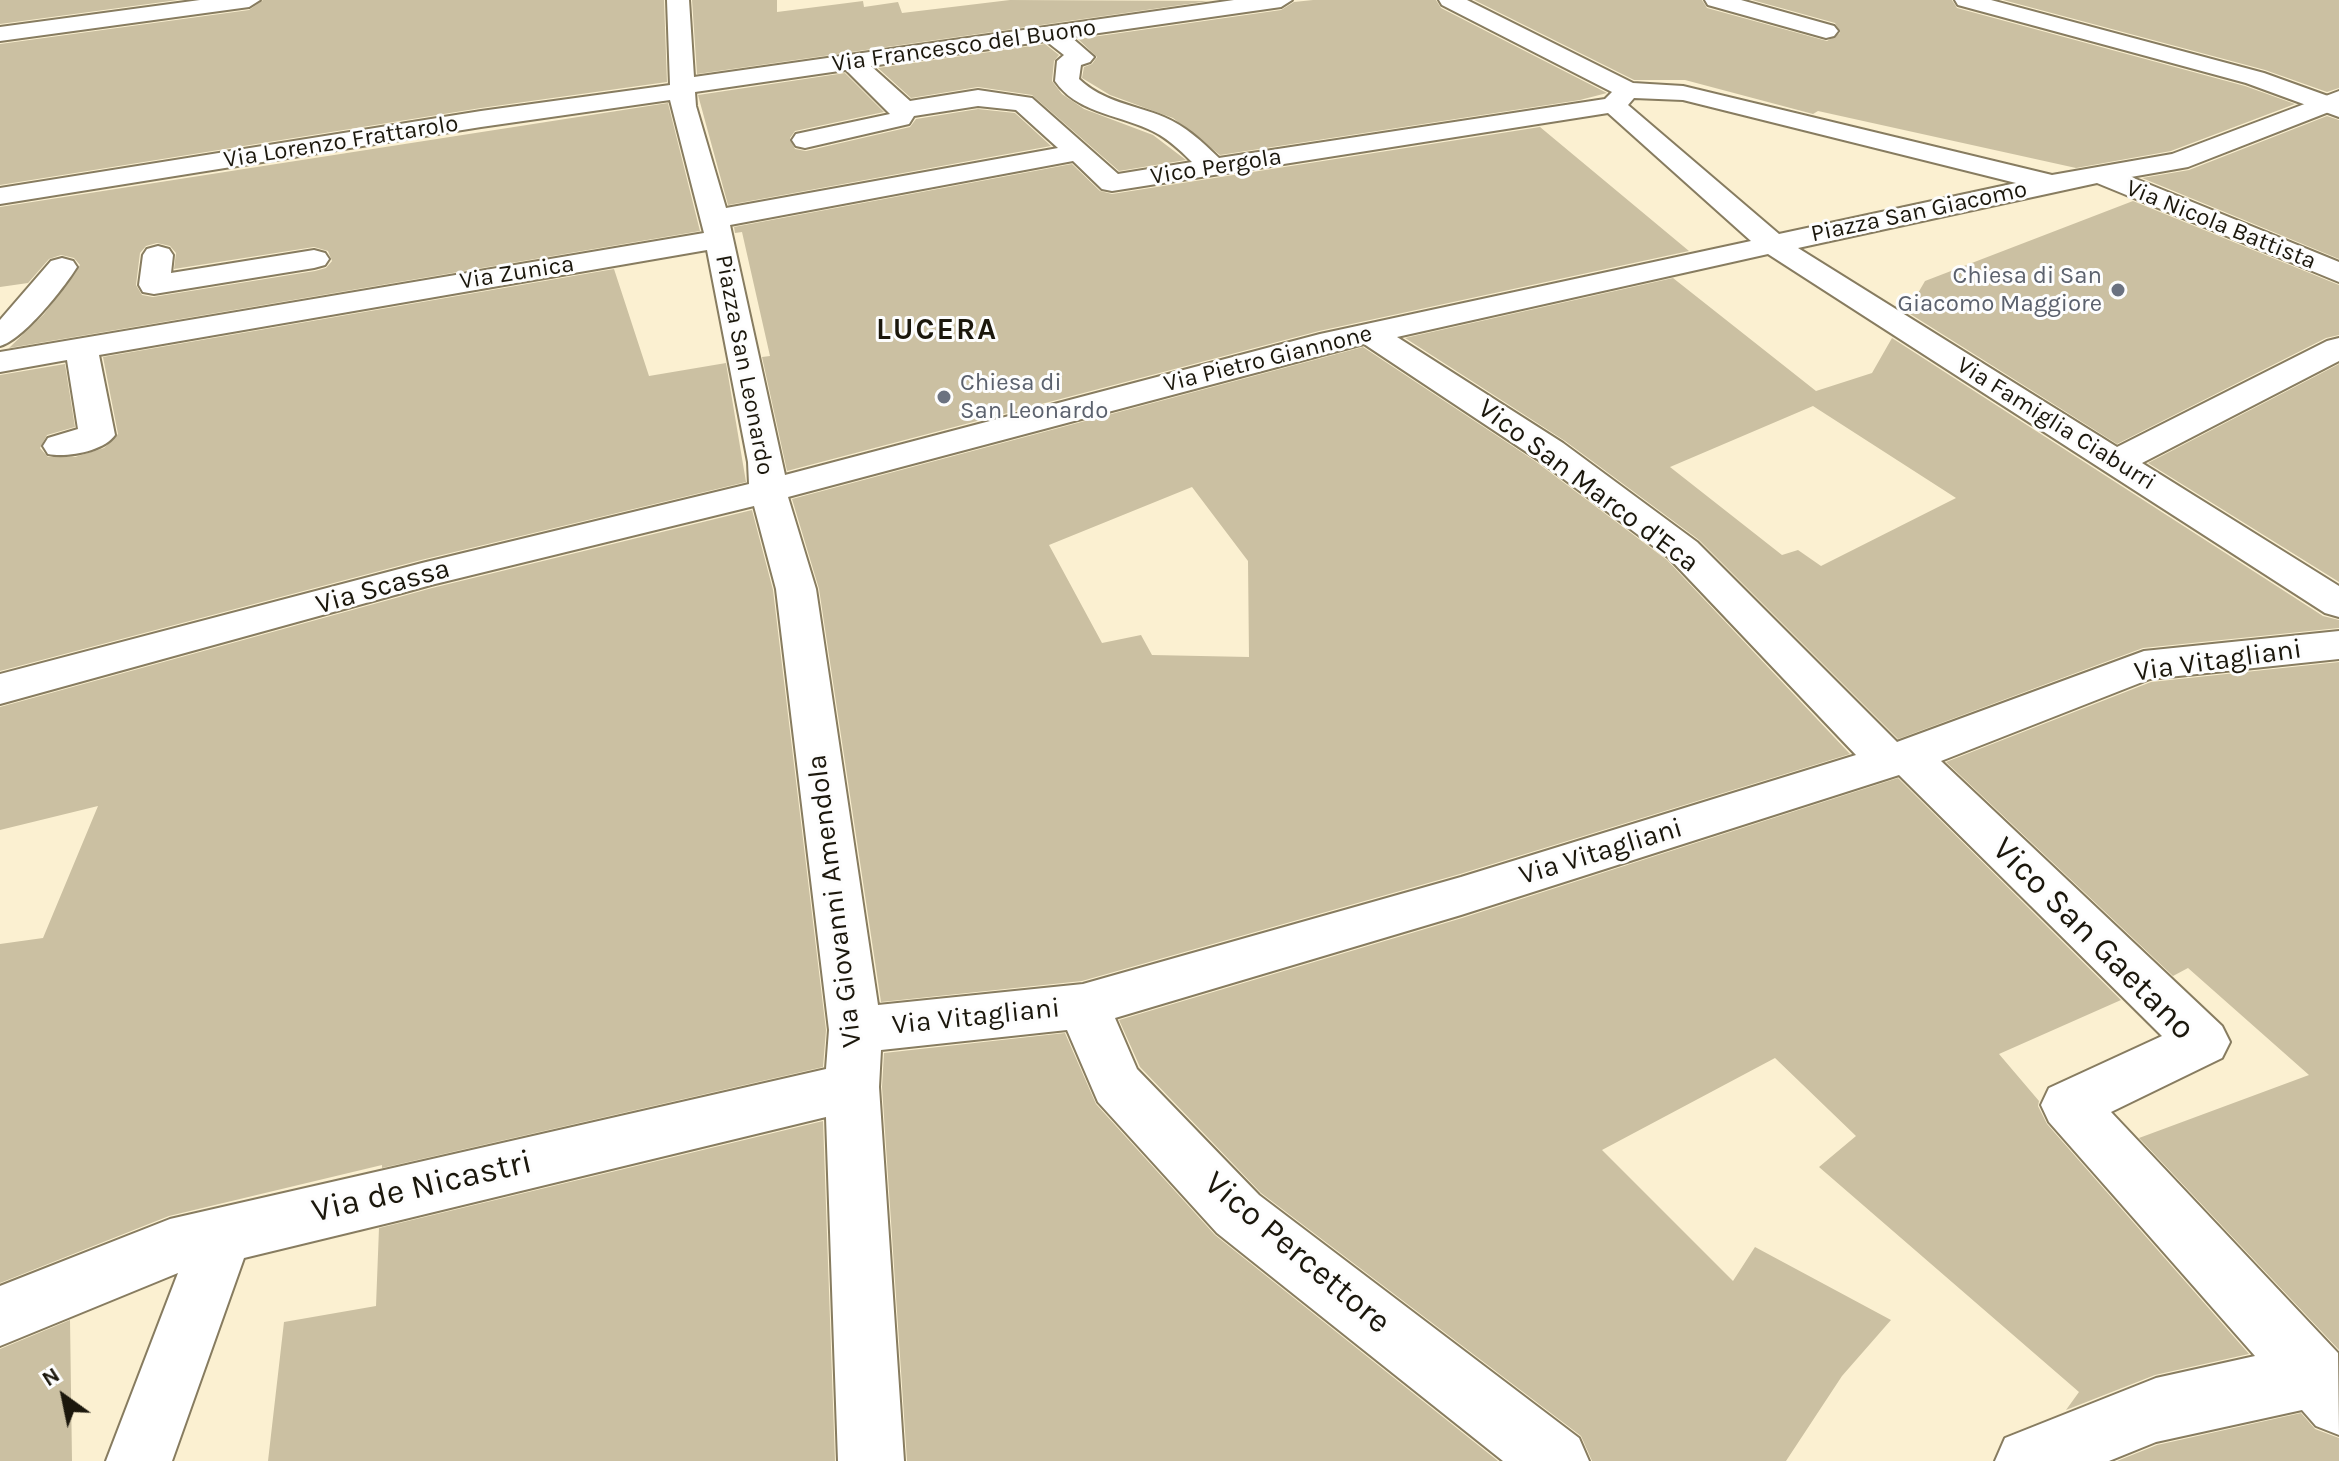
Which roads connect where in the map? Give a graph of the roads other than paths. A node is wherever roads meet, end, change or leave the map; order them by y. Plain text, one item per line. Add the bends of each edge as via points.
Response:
1 (249, 0) edge
2 (678, 0) edge
3 (1281, 0) edge
4 (1450, 0) edge
5 (1716, 0) edge
6 (1966, 0) edge
7 (1244, 3) edge
8 (1826, 31) dead end
9 (1051, 33) junction
10 (0, 34) edge
11 (852, 62) junction
12 (682, 88) junction
13 (1075, 90) junction
14 (1620, 98) junction
15 (1023, 103) junction
16 (2335, 104) edge
17 (904, 110) junction
18 (805, 140) dead end
19 (1079, 152) junction
20 (1212, 167) junction
21 (2103, 176) junction
22 (2053, 183) junction
23 (0, 196) edge
24 (718, 229) junction
25 (1772, 244) junction
26 (158, 255) dead end
27 (62, 267) dead end
28 (2339, 273) edge
29 (313, 307) junction
30 (1371, 334) junction
31 (0, 336) edge
32 (81, 347) junction
33 (2339, 348) edge
34 (0, 362) edge
35 (61, 446) dead end
36 (2116, 462) junction
37 (768, 491) junction
38 (2339, 604) edge
39 (2339, 645) edge
40 (0, 689) edge
41 (1898, 758) junction
42 (1083, 1006) junction
43 (855, 1030) junction
44 (852, 1087) junction
45 (223, 1233) junction
46 (0, 1316) edge
47 (2328, 1389) edge
48 (139, 1461) edge
49 (871, 1461) edge
50 (1556, 1461) edge
51 (2028, 1461) edge

1 - 10 street
2 - 12 street, Piazza San Leonardo
3 - 7 street, Via Francesco del Buono
4 - 14 street
5 - 8 street
6 - 16 street
7 - 9 street, Via Francesco del Buono
9 - 11 street, Via Francesco del Buono
9 - 13 street via 1082,57 1069,61 1067,81
11 - 12 street, Via Francesco del Buono
11 - 17 street
12 - 23 street, Via Lorenzo Frattarolo
12 - 24 street, Piazza San Leonardo
13 - 15 street
13 - 20 street via 1167,128
14 - 20 street, Vico Pergola
14 - 22 street, Piazza San Giacomo via 1683,93
14 - 25 street, Piazza San Giacomo
15 - 17 street via 978,98
15 - 19 street
16 - 21 street via 2178,161
17 - 18 street via 900,119
19 - 20 street, Vico Pergola via 1112,183
19 - 24 street via 827,187
21 - 22 street
21 - 28 street, Via Nicola Battista
22 - 25 street, Piazza San Giacomo
24 - 29 street, Via Zunica
24 - 37 street, Piazza San Leonardo
25 - 30 street, Via Pietro Giannone
25 - 36 street, Via Famiglia Ciaburri
26 - 29 street via 154,285 315,247
27 - 31 street via 14,327
29 - 32 street, Via Zunica
30 - 37 street, Via Pietro Giannone
30 - 41 street, Vico San Marco d'Eca via 1550,451 1683,550
32 - 34 street, Via Zunica
32 - 35 street via 97,435
33 - 36 street
36 - 38 street, Via Famiglia Ciaburri
37 - 40 street, Via Scassa via 422,575
37 - 43 street, Via Giovanni Amendola via 796,589
39 - 41 street, Via Vitagliani via 2144,665
41 - 42 street, Via Vitagliani via 1461,896
41 - 47 street, Vico San Gaetano via 2203,1042 2069,1105
42 - 43 street, Via Vitagliani
42 - 50 street, Vico Percettore via 1117,1085 1238,1214
43 - 44 street, Via Giovanni Amendola
44 - 45 street, Via de Nicastri
44 - 49 street, Via Giovanni Amendola
45 - 46 street, Via de Nicastri via 170,1247
45 - 48 street
47 - 51 street via 2156,1410

